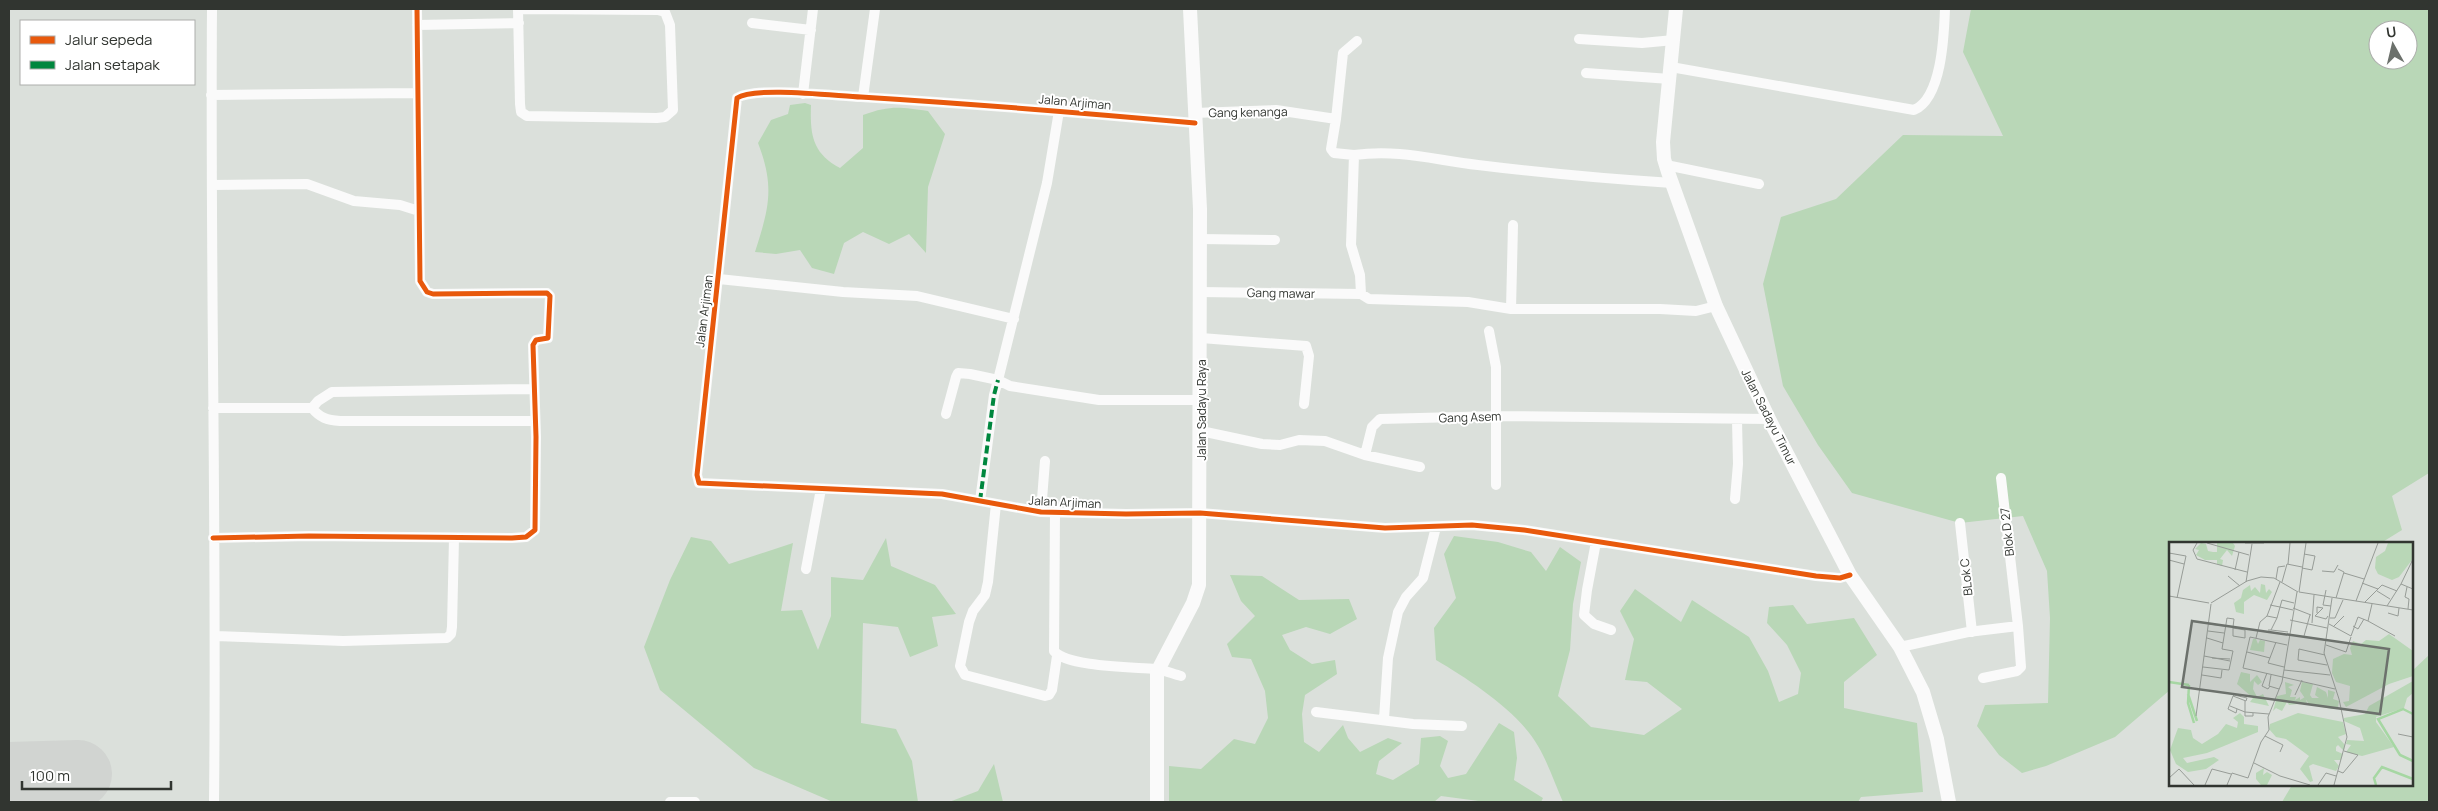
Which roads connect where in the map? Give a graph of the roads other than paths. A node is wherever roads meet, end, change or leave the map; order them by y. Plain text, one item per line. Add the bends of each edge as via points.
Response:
1 (212, 9) edge
2 (417, 9) edge
3 (518, 9) edge
4 (813, 9) edge
5 (875, 9) edge
6 (1190, 9) edge
7 (1676, 9) edge
8 (1944, 9) edge
9 (752, 22) dead end
10 (519, 23) junction
11 (417, 25) junction
12 (811, 30) junction
13 (1579, 39) dead end
14 (1357, 40) dead end
15 (1674, 40) junction
16 (1586, 73) dead end
17 (1671, 73) junction
18 (417, 93) junction
19 (803, 94) junction
20 (211, 95) junction
21 (863, 97) junction
22 (1059, 111) junction
23 (1194, 118) junction
24 (1336, 119) junction
25 (1354, 155) junction
26 (1666, 165) junction
27 (1672, 184) junction
28 (1759, 184) dead end
29 (212, 185) junction
30 (419, 211) junction
31 (1514, 225) dead end
32 (1200, 239) junction
33 (1275, 240) dead end
34 (719, 279) junction
35 (1200, 292) junction
36 (1361, 294) junction
37 (1716, 306) junction
38 (1511, 309) junction
39 (1014, 320) junction
40 (1489, 330) dead end
41 (1201, 338) junction
42 (998, 380) junction
43 (533, 389) junction
44 (1201, 400) junction
45 (1304, 404) dead end
46 (213, 408) junction
47 (312, 408) junction
48 (946, 414) dead end
49 (1498, 416) junction
50 (1769, 419) junction
51 (1737, 420) junction
52 (534, 421) junction
53 (1201, 431) junction
54 (1364, 455) junction
55 (1045, 461) dead end
56 (1420, 467) dead end
57 (2001, 478) dead end
58 (1496, 485) dead end
59 (821, 489) junction
60 (1735, 499) dead end
61 (980, 501) junction
62 (996, 504) junction
63 (1040, 512) junction
64 (1055, 513) junction
65 (1200, 513) junction
66 (1960, 523) dead end
67 (1436, 526) junction
68 (213, 538) junction
69 (454, 538) junction
70 (1596, 542) junction
71 (806, 569) dead end
72 (1850, 575) junction
73 (2018, 626) junction
74 (1611, 630) dead end
75 (1972, 632) junction
76 (216, 636) junction
77 (1900, 647) junction
78 (1057, 656) junction
79 (1158, 670) junction
80 (1181, 676) dead end
81 (1983, 678) dead end
82 (1316, 712) dead end
83 (1384, 719) junction
84 (1462, 726) dead end
85 (214, 802) edge
86 (670, 802) edge
87 (695, 802) edge
88 (1157, 802) edge
89 (1949, 802) edge

1 - 20 street
2 - 11 street
3 - 10 street
3 - 10 street via 665,12 670,25 673,110 666,117 657,118 527,116 521,112 520,104
4 - 12 street
5 - 21 street
6 - 23 street, Jalan Sadayu Raya
7 - 15 street, Jalan Sadayu Timur
8 - 17 street via 1942,54 1930,94 1921,107 1914,110
9 - 12 street
10 - 11 street
11 - 18 street
12 - 19 street
13 - 15 street via 1642,43
14 - 24 street via 1343,54
15 - 17 street, Jalan Sadayu Timur
16 - 17 street
17 - 26 street, Jalan Sadayu Timur via 1663,142
18 - 20 street
18 - 30 street
19 - 21 street, Jalan Arjiman
19 - 34 street, Jalan Arjiman via 748,93 737,98
20 - 29 street
21 - 22 street, Jalan Arjiman
22 - 23 street, Jalan Arjiman
22 - 39 street via 1047,184
23 - 24 street, Gang kenanga via 1276,110
23 - 32 street, Jalan Sadayu Raya
24 - 25 street via 1331,149 1334,153
25 - 27 street via 1412,154 1514,170
25 - 36 street via 1351,245 1360,275
26 - 27 street, Jalan Sadayu Timur
26 - 28 street
27 - 37 street, Jalan Sadayu Timur
29 - 30 street via 307,184 354,201 400,205
29 - 46 street
30 - 43 street via 420,281 427,292 549,294 548,338 536,340 533,345
31 - 38 street
32 - 33 street
32 - 35 street, Jalan Sadayu Raya
34 - 39 street via 917,296
34 - 59 street, Jalan Arjiman via 697,480 704,484
35 - 36 street, Gang mawar
35 - 41 street, Jalan Sadayu Raya
36 - 38 street, Gang mawar via 1369,299 1468,302
37 - 38 street, Gang mawar via 1683,311 1660,308
37 - 50 street, Jalan Sadayu Timur
39 - 42 street
40 - 49 street via 1496,366
41 - 44 street, Jalan Sadayu Raya
41 - 45 street via 1306,346 1309,356
42 - 44 street via 1010,386 1099,400
42 - 48 street via 958,373
42 - 61 street
43 - 47 street via 332,392
43 - 52 street
44 - 53 street, Jalan Sadayu Raya
46 - 47 street
46 - 68 street
47 - 52 street via 328,420 340,421
49 - 51 street, Gang Asem
49 - 54 street, Gang Asem via 1380,420 1372,427
49 - 58 street
50 - 51 street, Gang Asem
50 - 72 street, Jalan Sadayu Timur
51 - 60 street
52 - 69 street via 536,524 533,533 512,538
53 - 54 street via 1262,444 1325,441
53 - 65 street, Jalan Sadayu Raya
54 - 56 street
55 - 63 street
57 - 73 street, Blok D 27
59 - 61 street, Jalan Arjiman via 942,494
59 - 71 street
61 - 62 street, Jalan Arjiman
62 - 63 street, Jalan Arjiman
62 - 78 street via 988,582 985,595 969,622 960,666 966,675 1045,696 1052,690
63 - 64 street, Jalan Arjiman
64 - 65 street, Jalan Arjiman
64 - 78 street via 1053,646
65 - 67 street, Jalan Arjiman via 1385,528
65 - 79 street, Jalan Sadayu Raya via 1198,593
66 - 75 street, BLok C
67 - 70 street, Jalan Arjiman via 1472,525 1524,530
67 - 83 street via 1422,578 1398,612 1388,658
68 - 69 street
68 - 76 street
69 - 76 street via 452,627 447,638 344,641
70 - 72 street, Jalan Arjiman via 1823,577
70 - 74 street via 1584,615 1594,624
72 - 77 street, Jalan Sadayu Timur
73 - 75 street
73 - 81 street, Blok D 27 via 2022,665 2017,671
75 - 77 street
76 - 85 street
77 - 89 street, Jalan Sadayu Timur via 1911,665 1931,715
78 - 79 street via 1089,663
79 - 80 street
79 - 88 street, Jalan Sadayu Raya
82 - 83 street
83 - 84 street
86 - 87 street

